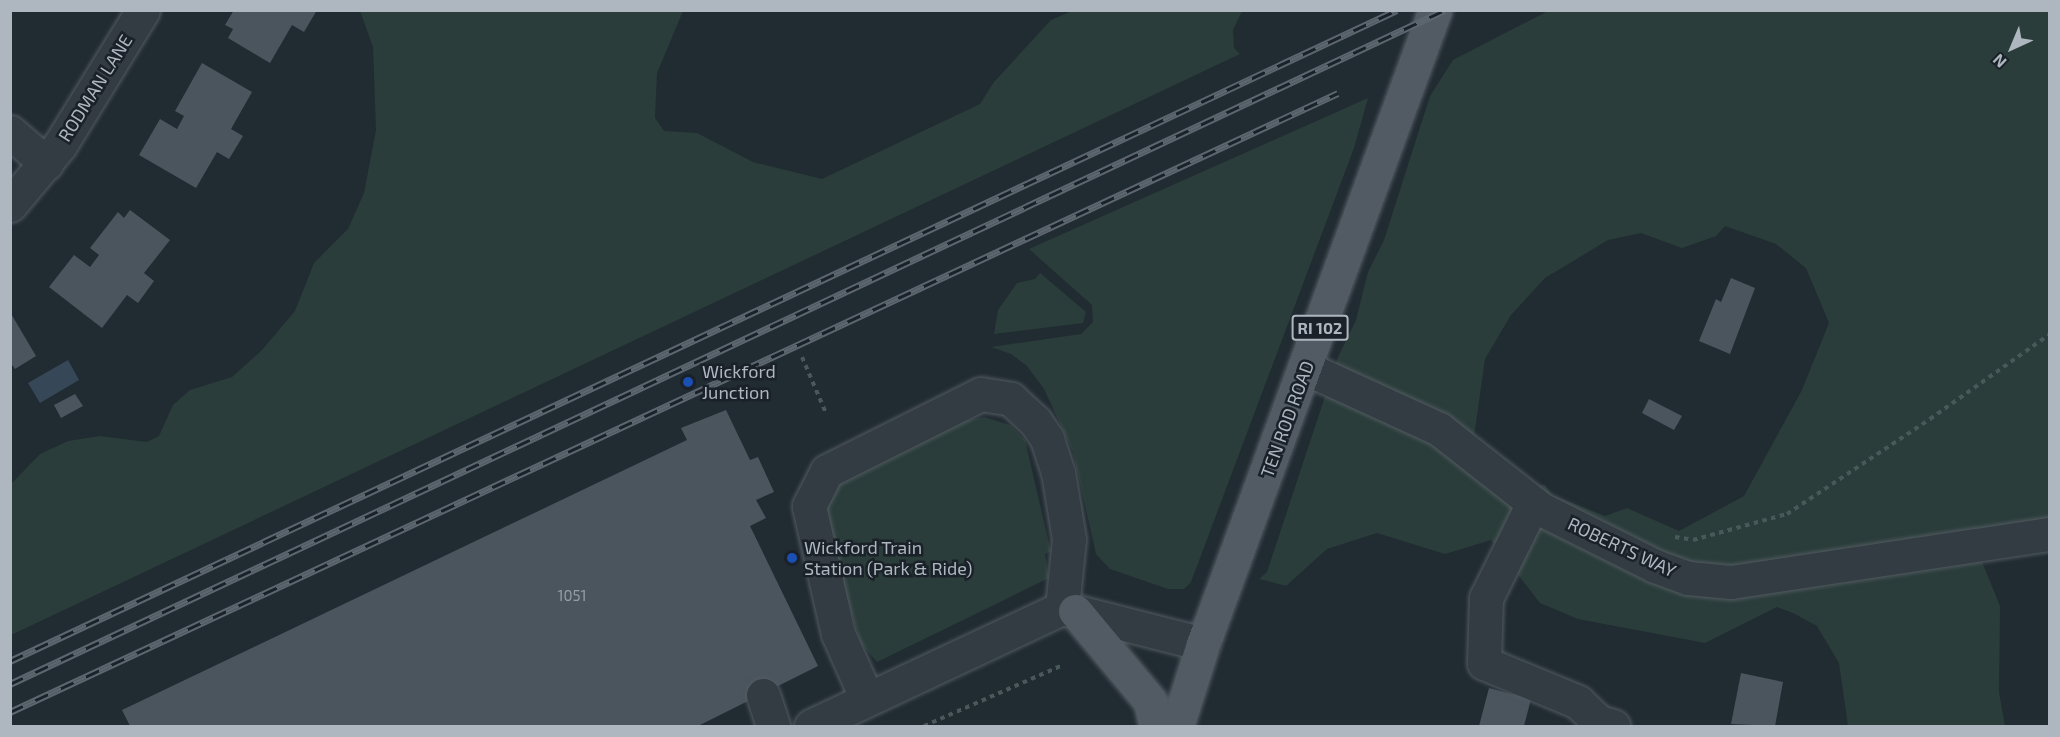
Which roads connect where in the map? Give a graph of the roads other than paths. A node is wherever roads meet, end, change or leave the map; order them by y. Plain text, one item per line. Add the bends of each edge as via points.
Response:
1 (143, 10) edge
2 (1435, 10) edge
3 (10, 132) edge
4 (46, 163) junction
5 (10, 204) edge
6 (1306, 368) junction
7 (1533, 503) junction
8 (2049, 534) edge
9 (1069, 610) junction
10 (1203, 644) junction
11 (764, 695) dead end
12 (867, 699) junction
13 (773, 726) edge
14 (811, 726) edge
15 (1156, 726) edge
16 (1177, 726) edge
17 (1613, 726) edge

1 - 4 street, RODMAN LANE
2 - 6 main road, TEN ROD ROAD / RI 102
3 - 4 street, RODMAN LANE
4 - 5 street, RODMAN LANE
6 - 7 street, ROBERTS WAY via 1439,429
6 - 10 main road, TEN ROD ROAD / RI 102
7 - 8 street, ROBERTS WAY via 1654,566 1688,578 1731,582
7 - 17 street via 1486,598 1484,663 1578,702 1599,722
9 - 10 street
9 - 12 street
9 - 12 street via 1069,539 1058,472 1047,438 1011,399 981,394 827,471 809,506 838,634
9 - 15 main road via 1150,701
10 - 16 main road, TEN ROD ROAD / RI 102
11 - 13 street
12 - 14 street

